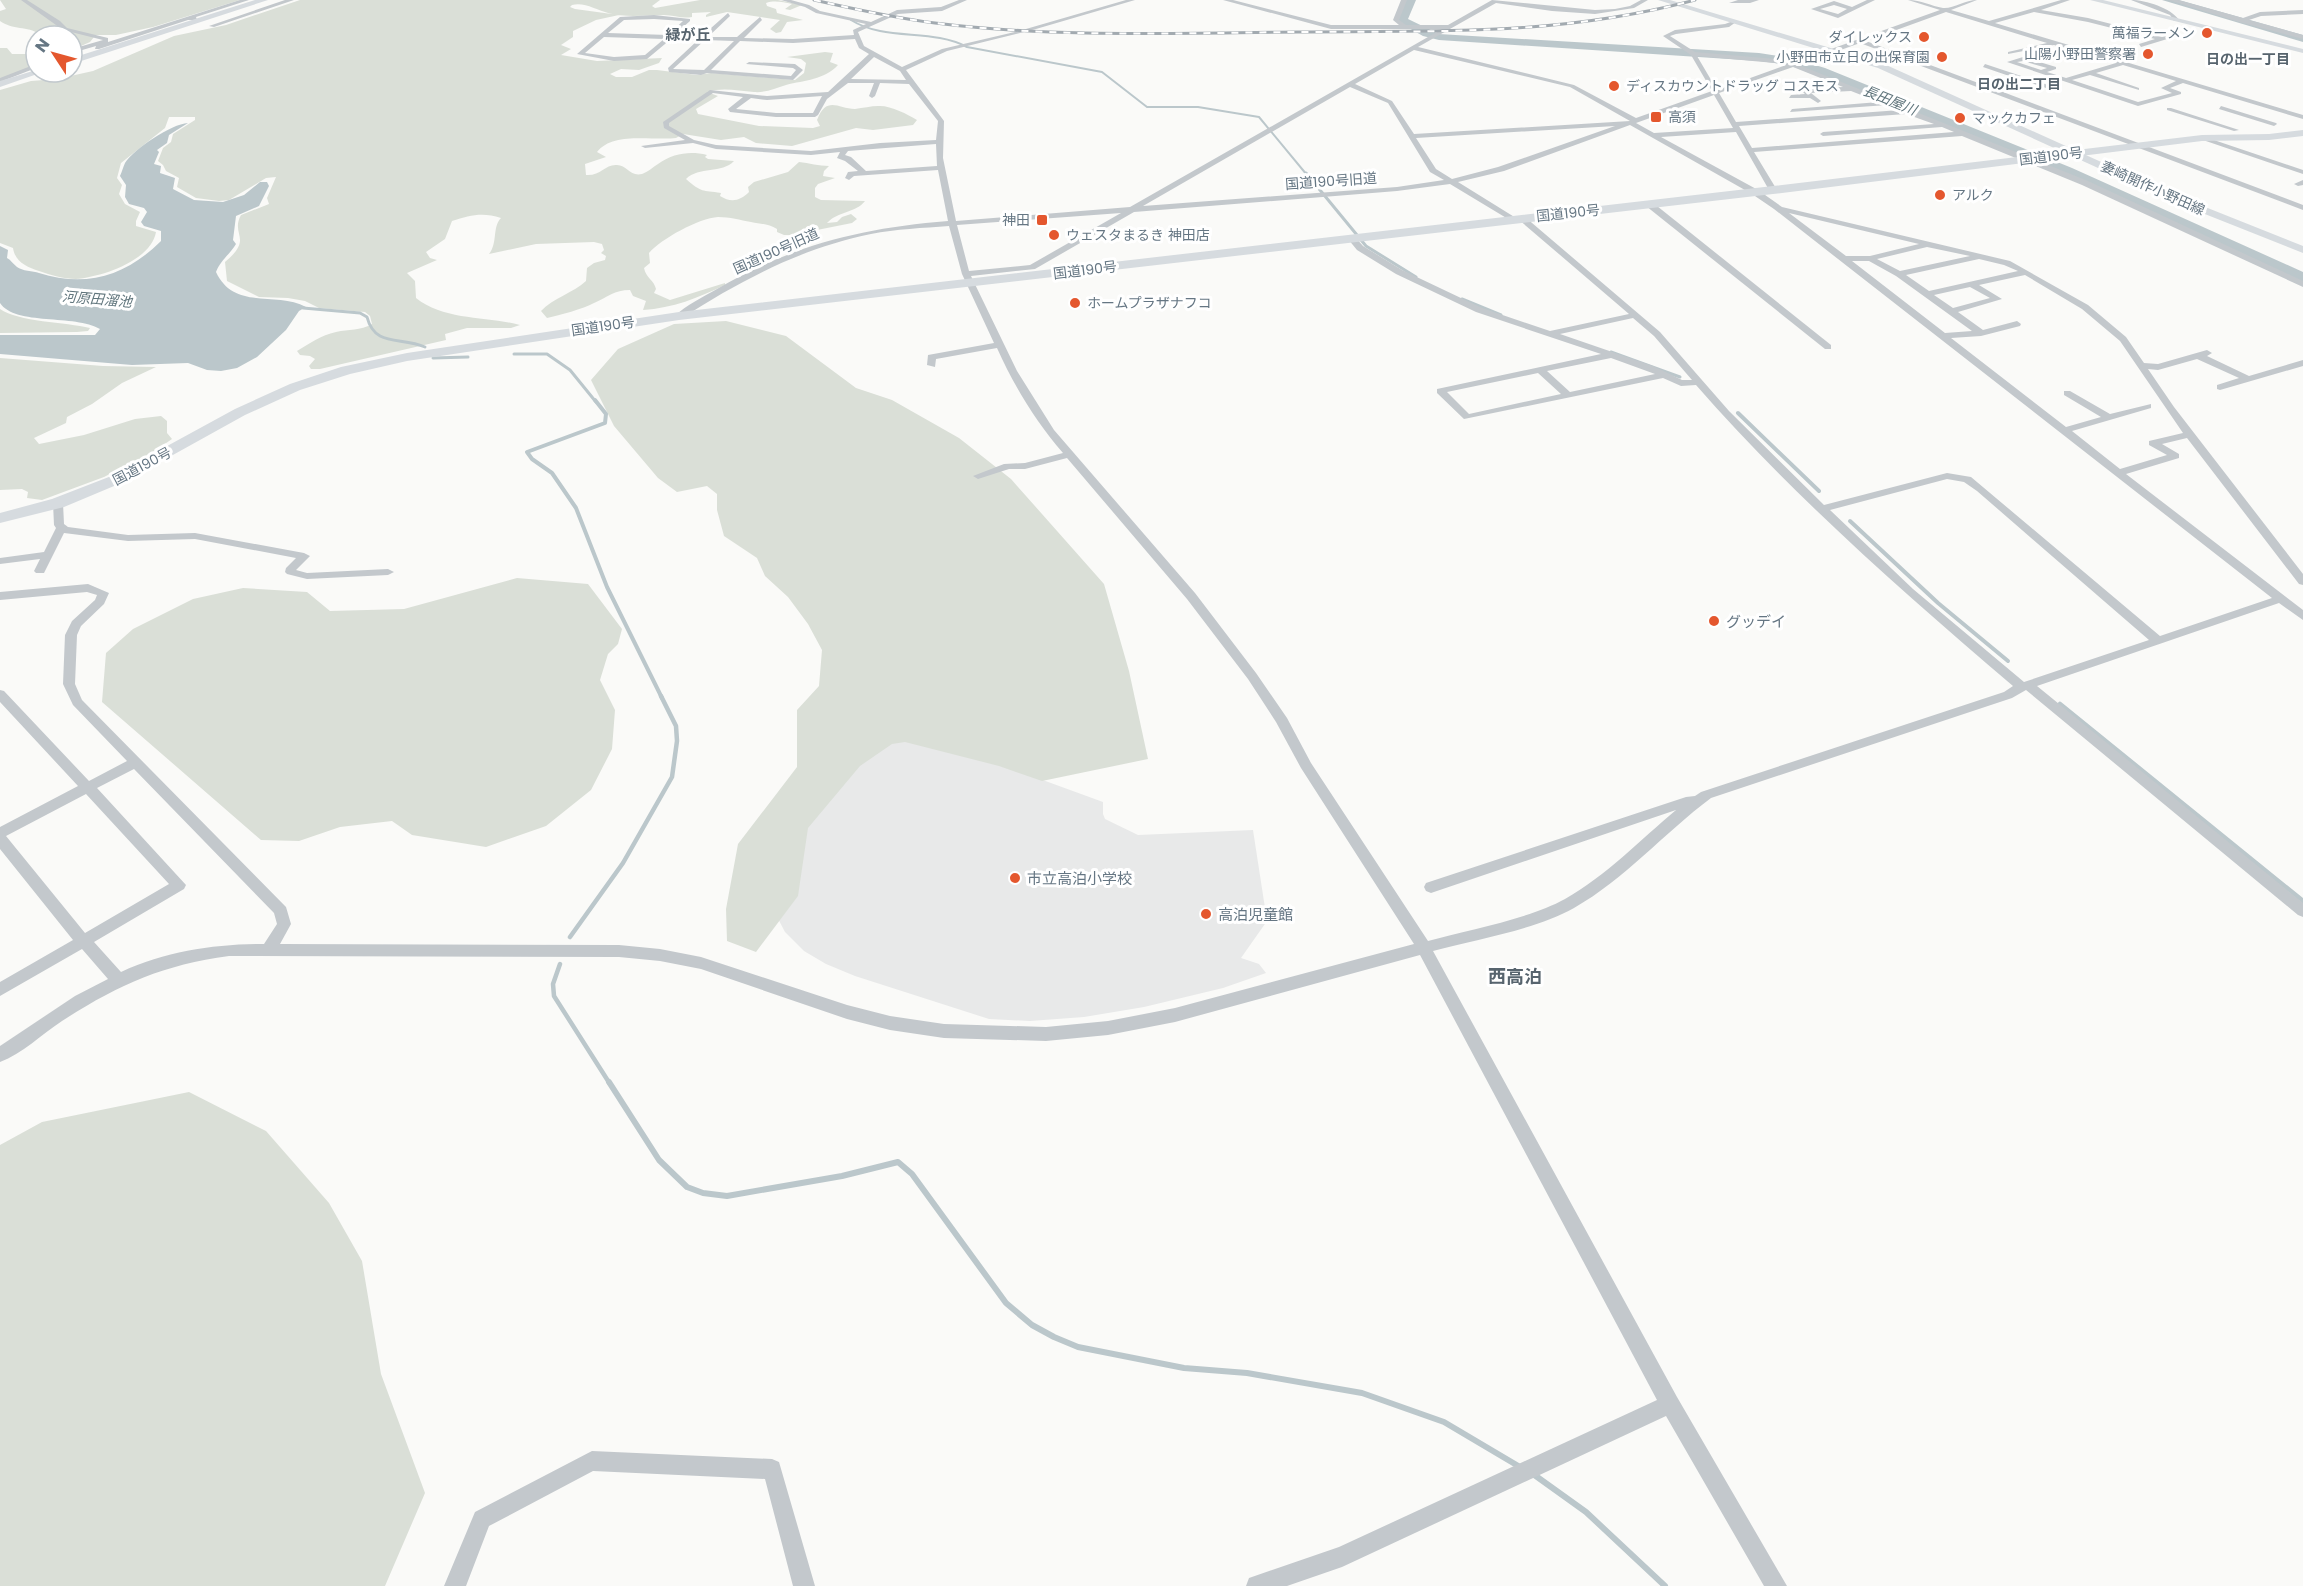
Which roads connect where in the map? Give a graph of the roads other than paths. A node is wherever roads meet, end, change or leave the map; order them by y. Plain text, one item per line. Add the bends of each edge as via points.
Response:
1 (24, 0) edge
2 (246, 0) edge
3 (265, 0) edge
4 (291, 0) edge
5 (784, 0) edge
6 (964, 0) edge
7 (1132, 0) edge
8 (1226, 0) edge
9 (1404, 0) edge
10 (1496, 0) edge
11 (1645, 0) edge
12 (1756, 0) edge
13 (1811, 0) edge
14 (1872, 0) edge
15 (1911, 0) edge
16 (2067, 0) edge
17 (2094, 0) edge
18 (2134, 0) edge
19 (2172, 0) edge
20 (1664, 1) edge
21 (1969, 1) edge
22 (1732, 3) dead end
23 (1826, 5) junction
24 (1852, 9) junction
25 (1945, 10) junction
26 (2034, 10) junction
27 (2303, 12) edge
28 (728, 15) dead end
29 (657, 17) junction
30 (1926, 17) junction
31 (760, 19) dead end
32 (1936, 20) dead end
33 (2176, 20) junction
34 (1734, 21) junction
35 (2241, 21) junction
36 (870, 23) junction
37 (1990, 23) junction
38 (61, 24) edge
39 (214, 24) dead end
40 (650, 24) dead end
41 (1447, 27) junction
42 (1407, 28) junction
43 (642, 30) dead end
44 (84, 34) edge
45 (601, 35) junction
46 (634, 36) junction
47 (2174, 36) dead end
48 (856, 37) junction
49 (668, 38) junction
50 (703, 38) junction
51 (2303, 38) edge
52 (739, 39) junction
53 (798, 39) junction
54 (2161, 39) junction
55 (773, 40) junction
56 (1861, 41) junction
57 (2054, 42) junction
58 (626, 44) dead end
59 (2042, 45) junction
60 (2141, 45) dead end
61 (765, 48) dead end
62 (1413, 48) junction
63 (84, 49) edge
64 (84, 50) edge
65 (784, 50) dead end
66 (1834, 50) junction
67 (616, 51) dead end
68 (2303, 51) edge
69 (1691, 53) junction
70 (2066, 53) dead end
71 (873, 54) junction
72 (2008, 54) dead end
73 (757, 56) dead end
74 (84, 57) edge
75 (608, 59) junction
76 (1797, 63) junction
77 (2124, 63) junction
78 (713, 64) junction
79 (748, 65) junction
80 (1985, 66) dead end
81 (902, 70) junction
82 (24, 71) edge
83 (706, 71) junction
84 (2041, 72) junction
85 (740, 73) junction
86 (2090, 73) junction
87 (24, 76) edge
88 (2025, 79) junction
89 (2066, 80) junction
90 (846, 81) junction
91 (878, 81) junction
92 (2183, 81) junction
93 (0, 82) edge
94 (911, 82) junction
95 (1349, 84) junction
96 (1855, 88) junction
97 (1989, 89) junction
98 (2137, 89) dead end
99 (1826, 90) junction
100 (2058, 90) dead end
101 (1715, 93) junction
102 (828, 94) junction
103 (749, 96) junction
104 (872, 96) dead end
105 (1791, 97) dead end
106 (1837, 98) dead end
107 (2158, 98) junction
108 (1890, 103) junction
109 (2221, 108) dead end
110 (2169, 109) dead end
111 (1792, 111) dead end
112 (1911, 112) junction
113 (2205, 112) dead end
114 (1827, 118) junction
115 (2303, 119) edge
116 (1634, 122) junction
117 (2274, 124) junction
118 (1944, 125) junction
119 (2260, 126) junction
120 (1735, 127) junction
121 (2236, 130) junction
122 (1849, 132) junction
123 (2303, 133) edge
124 (1823, 134) dead end
125 (1965, 134) junction
126 (1653, 135) junction
127 (1411, 136) junction
128 (2283, 136) junction
129 (2202, 138) junction
130 (692, 141) junction
131 (941, 142) junction
132 (645, 146) dead end
133 (2138, 146) junction
134 (847, 148) junction
135 (1748, 150) junction
136 (2072, 153) junction
137 (2027, 160) junction
138 (941, 168) junction
139 (2303, 172) edge
140 (864, 173) junction
141 (849, 178) dead end
142 (1449, 182) junction
143 (1773, 190) junction
144 (1755, 192) junction
145 (1649, 204) junction
146 (1777, 207) junction
147 (2303, 208) edge
148 (1131, 210) junction
149 (1517, 219) junction
150 (952, 224) junction
151 (1357, 238) junction
152 (1931, 244) junction
153 (2303, 250) edge
154 (1984, 256) junction
155 (2303, 256) edge
156 (1870, 258) junction
157 (1844, 259) junction
158 (2026, 272) junction
159 (1899, 274) junction
160 (968, 278) junction
161 (2303, 284) edge
162 (1972, 285) junction
163 (1928, 294) junction
164 (1953, 311) junction
165 (1637, 315) junction
166 (679, 316) junction
167 (2017, 324) dead end
168 (1981, 333) junction
169 (1550, 334) junction
170 (1943, 336) junction
171 (999, 345) junction
172 (1828, 346) dead end
173 (1611, 355) junction
174 (2303, 363) edge
175 (932, 365) dead end
176 (2143, 366) junction
177 (1540, 370) junction
178 (1664, 375) junction
179 (2248, 379) junction
180 (1699, 382) junction
181 (2220, 387) dead end
182 (2078, 390) dead end
183 (1569, 396) junction
184 (2148, 406) dead end
185 (2110, 417) junction
186 (2063, 431) junction
187 (2189, 434) junction
188 (1069, 455) junction
189 (2117, 473) junction
190 (978, 476) dead end
191 (58, 503) junction
192 (1822, 509) junction
193 (0, 518) edge
194 (61, 528) junction
195 (48, 555) junction
196 (0, 561) edge
197 (40, 571) dead end
198 (388, 572) dead end
199 (2303, 582) edge
200 (0, 596) edge
201 (2281, 599) junction
202 (2303, 616) edge
203 (2158, 641) junction
204 (2025, 686) junction
205 (0, 694) edge
206 (136, 762) junction
207 (88, 788) junction
208 (1706, 795) junction
209 (0, 833) edge
210 (0, 839) edge
211 (1431, 887) dead end
212 (2303, 911) edge
213 (84, 942) junction
214 (1423, 946) junction
215 (269, 949) junction
216 (119, 980) junction
217 (0, 990) edge
218 (0, 1055) edge
219 (1670, 1404) junction
220 (455, 1586) edge
221 (804, 1586) edge
222 (1257, 1586) edge
223 (1776, 1586) edge

1 - 38 street
2 - 64 street via 140,36
3 - 74 highway
4 - 39 street
5 - 36 street
6 - 36 street via 942,9 897,12
7 - 81 street via 954,47
8 - 42 street via 1331,27
9 - 42 street via 1396,20
10 - 11 street via 1603,14 1632,9
10 - 41 street
12 - 22 street
13 - 23 street
14 - 24 street
15 - 25 street
16 - 26 street
17 - 33 main road
18 - 33 street via 2172,14
19 - 35 street
20 - 34 main road
21 - 25 street, 国道190号旧道
23 - 24 street via 1834,3
23 - 24 street via 1814,9 1838,16
25 - 30 street, 国道190号旧道
25 - 37 street
26 - 37 street
26 - 54 street
27 - 35 street via 2260,14
28 - 50 street
29 - 40 street
29 - 45 street via 622,18
29 - 49 street via 688,19
30 - 32 street
30 - 56 street, 国道190号旧道
31 - 52 street
33 - 68 main road
34 - 66 main road
34 - 69 street via 1727,26 1666,36
35 - 51 street
36 - 48 street via 856,29
37 - 57 street
41 - 42 street
41 - 62 street
43 - 46 street
44 - 63 street via 106,39
45 - 46 street
45 - 75 street via 580,54
46 - 49 street
46 - 58 street
47 - 54 street
48 - 53 street
48 - 71 street via 861,47
49 - 50 street
49 - 75 street via 647,57
50 - 52 street
50 - 83 street via 670,69
52 - 55 street
52 - 78 street
53 - 55 street
53 - 65 street
54 - 60 street
55 - 61 street
56 - 66 street, 国道190号旧道
56 - 97 street
57 - 59 street
57 - 77 street
59 - 70 street
59 - 72 street
62 - 95 street
62 - 116 street via 1572,86
66 - 76 street, 国道190号旧道
66 - 136 main road via 1910,78
67 - 75 street
69 - 76 street
69 - 101 street
71 - 81 street
71 - 90 street
73 - 79 street
76 - 96 street
76 - 101 street, 国道190号旧道
77 - 86 street
77 - 92 street
78 - 79 street
78 - 83 street
79 - 85 street
79 - 85 street via 795,66 800,70 793,78
80 - 88 street
81 - 94 street
82 - 93 street
83 - 85 street
84 - 84 street via 2031,69 2010,62 2023,58 2054,68
84 - 89 street
86 - 89 street
86 - 98 street
87 - 93 highway
88 - 97 street
88 - 100 street
89 - 107 street via 2138,104
90 - 91 street
90 - 102 street
91 - 94 street
91 - 104 street
92 - 107 street via 2164,88 2179,93
92 - 115 street
94 - 131 street via 941,121
95 - 127 street via 1390,102
95 - 148 street
96 - 99 street
96 - 108 street
97 - 133 street
99 - 105 street via 1805,91 1815,98
99 - 106 street
101 - 116 street, 国道190号旧道
101 - 120 street
102 - 103 street via 792,98
102 - 103 street via 815,115 730,110
103 - 130 street via 712,92 666,122 672,132
107 - 113 street
108 - 111 street
108 - 112 street
109 - 117 street
110 - 121 street
112 - 114 street
112 - 118 street
114 - 120 street
114 - 122 street
115 - 117 highway, 国道190号
116 - 126 street
116 - 127 street
116 - 142 street, 国道190号旧道 via 1501,169
117 - 119 highway, 国道190号
118 - 122 street
118 - 125 street
119 - 121 highway, 国道190号
119 - 128 highway
120 - 126 street
120 - 135 street
121 - 129 highway, 国道190号
122 - 124 street
123 - 128 highway, 国道190号
125 - 135 street
125 - 137 street
126 - 144 street
127 - 142 street via 1433,170
128 - 129 highway, 国道190号
129 - 133 highway, 国道190号
129 - 139 street
130 - 132 street
130 - 134 street via 716,147 811,153
131 - 134 street
131 - 138 street
133 - 136 highway, 国道190号
133 - 147 street
134 - 140 street via 840,156
135 - 143 street
136 - 137 highway, 国道190号
136 - 153 main road, 妻崎開作小野田線 via 2185,204
136 - 155 main road, 妻崎開作小野田線 via 2085,163 2204,218
137 - 143 highway, 国道190号
137 - 161 street
138 - 140 street
138 - 150 street
140 - 141 street via 851,174
142 - 148 street, 国道190号旧道
142 - 149 street
143 - 144 highway, 国道190号
144 - 145 highway, 国道190号
144 - 146 street
145 - 149 highway, 国道190号
145 - 172 street
146 - 152 street
146 - 157 street
148 - 150 street, 国道190号旧道
148 - 160 street via 1032,267
149 - 151 highway, 国道190号
149 - 165 street
150 - 160 street
150 - 166 street, 国道190号旧道 via 877,231 820,244 781,260
151 - 160 highway, 国道190号
151 - 169 street via 1376,258 1445,295
152 - 154 street
152 - 156 street
154 - 158 street
154 - 159 street
156 - 157 street
156 - 159 street
157 - 170 street
158 - 162 street
158 - 176 street via 2109,325
159 - 163 street
160 - 166 highway, 国道190号
160 - 171 street
162 - 163 street
162 - 164 street via 1998,298
163 - 164 street
164 - 168 street
165 - 169 street
165 - 180 street
166 - 191 highway, 国道190号 via 407,357 330,375 257,403 120,478
167 - 168 street
168 - 170 street
169 - 173 street
170 - 186 street
171 - 175 street via 931,357
171 - 188 street via 1030,403
173 - 177 street
173 - 178 street
174 - 179 street
176 - 179 street via 2157,367 2202,354
176 - 187 street
177 - 183 street
177 - 183 street via 1440,391 1467,417
178 - 180 street via 1681,383
178 - 183 street
179 - 181 street
180 - 192 street
182 - 185 street via 2063,395
184 - 185 street
185 - 186 street
186 - 189 street
187 - 189 street via 2153,443 2175,456
187 - 199 street
188 - 190 street
188 - 214 street via 1191,596 1252,676
189 - 201 street
191 - 193 highway, 国道190号
191 - 194 street
192 - 203 street via 1947,476 1967,479
192 - 204 street via 1909,591
194 - 195 street
194 - 198 street via 129,538 195,536 250,545 304,556 290,570 307,576
195 - 196 street
195 - 197 street
200 - 206 street via 88,588 103,593 71,635 69,684 77,702
201 - 202 street
201 - 203 street
203 - 204 street
204 - 208 street via 2008,695
204 - 212 street
205 - 207 street
206 - 207 street
206 - 215 street via 281,911 284,924
207 - 209 street
207 - 213 street via 179,885
208 - 211 street
208 - 214 street via 1684,809 1591,893 1568,906
210 - 213 street
213 - 216 street
213 - 217 street
214 - 215 street via 1175,1015 1108,1028 1035,1034 944,1031 890,1023 743,975 660,955 619,951
214 - 219 street
215 - 216 street via 184,955
216 - 218 street
219 - 222 street via 1342,1556
219 - 223 street
220 - 221 street via 482,1519 592,1461 772,1469

